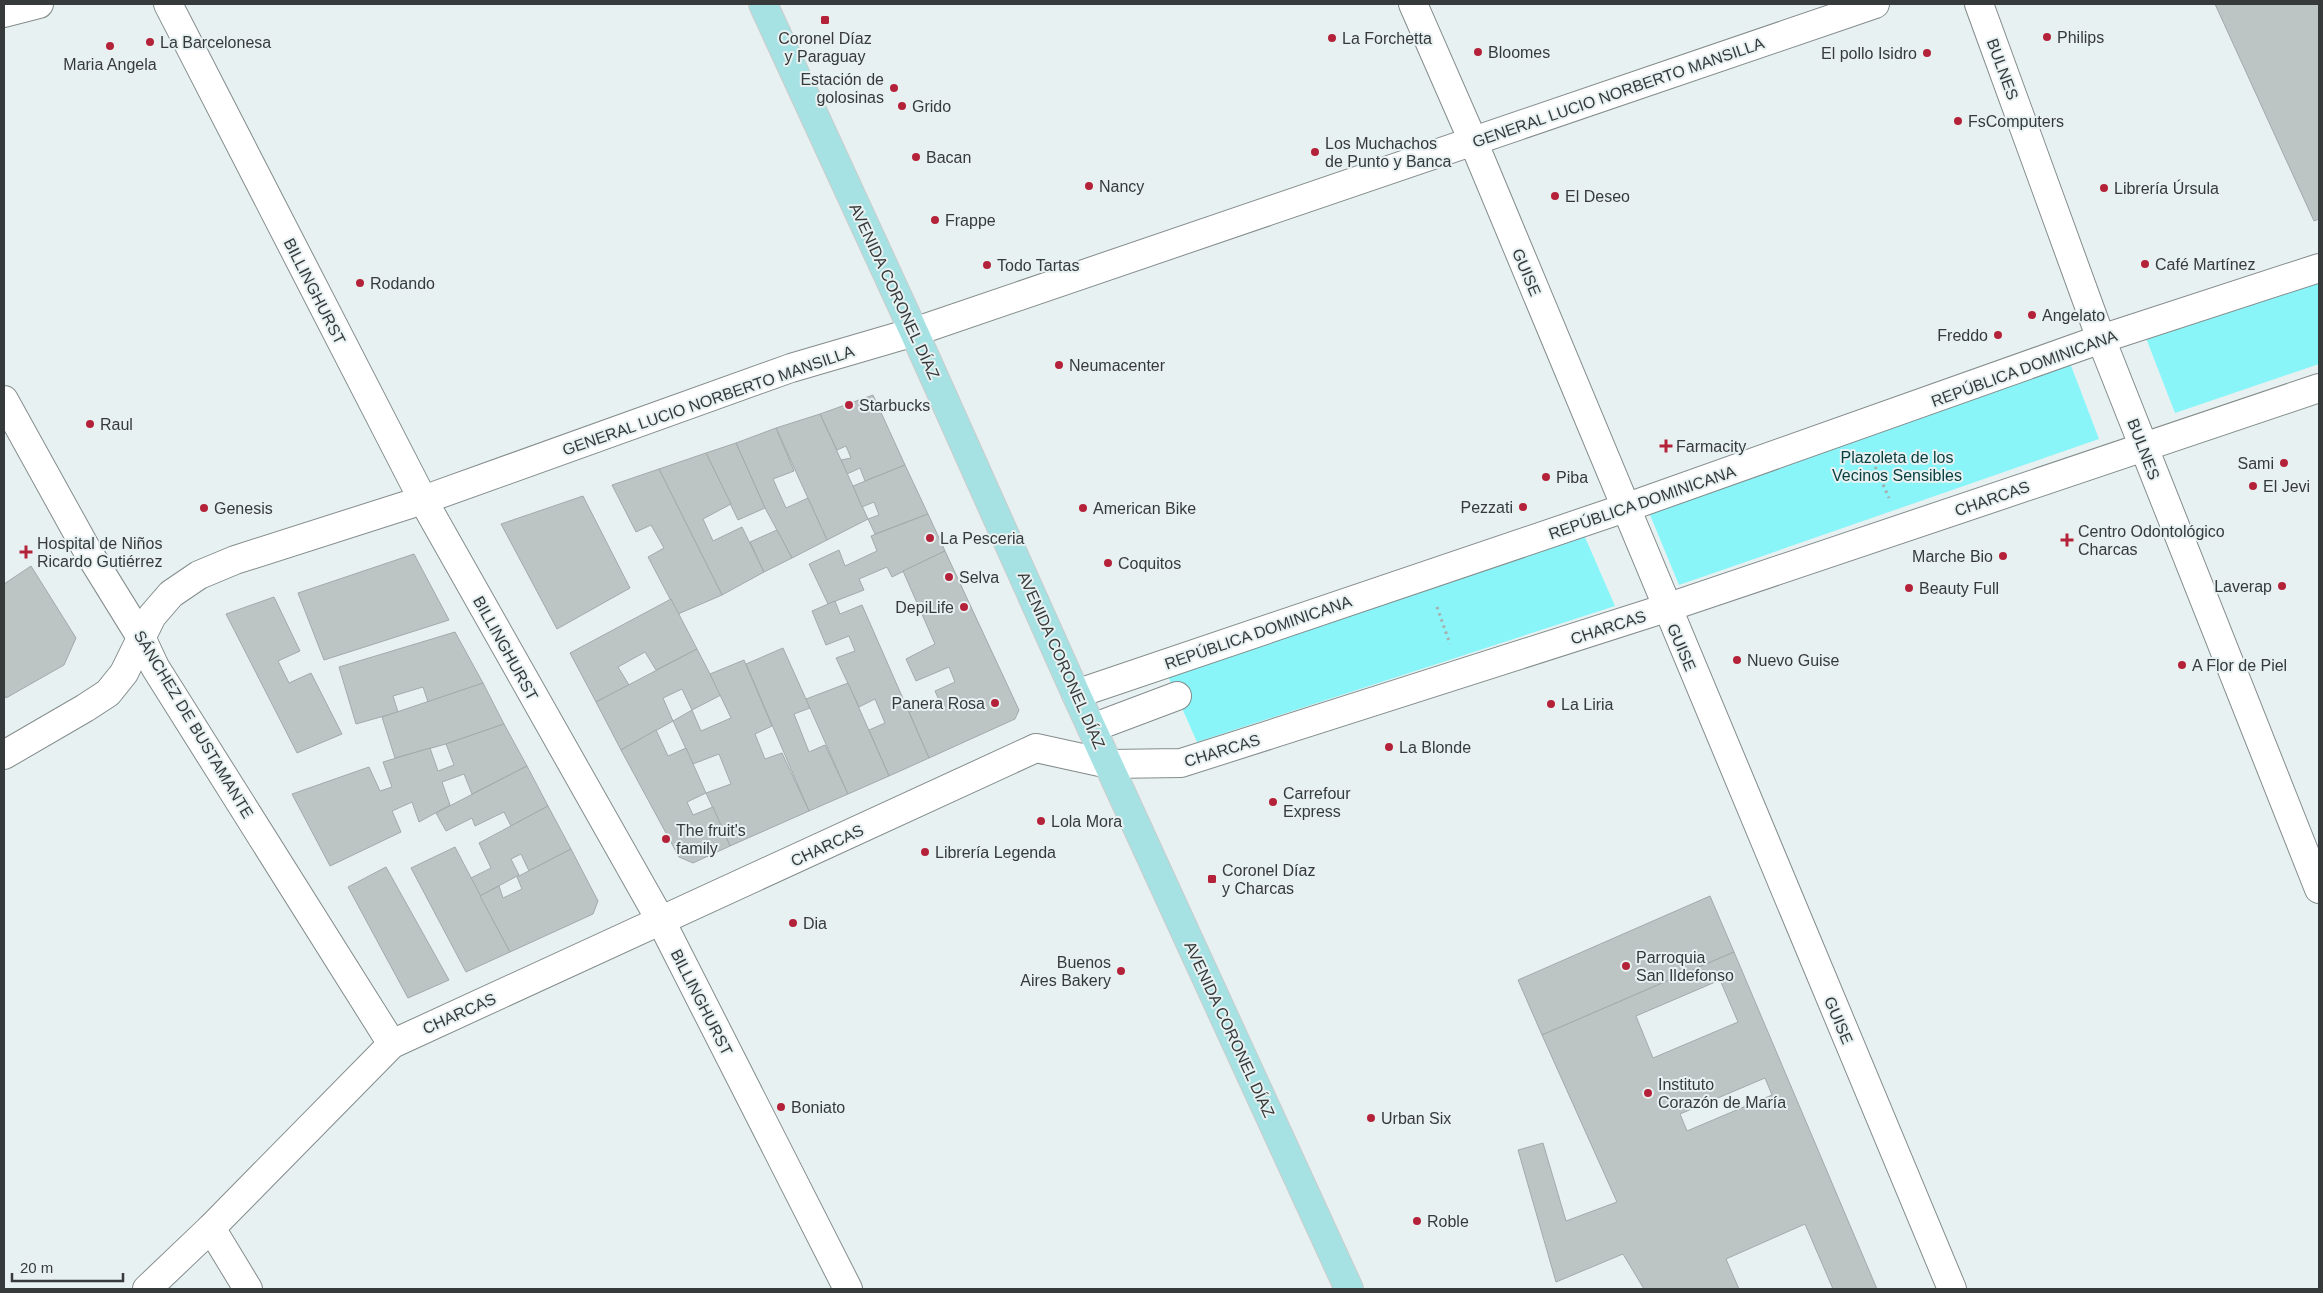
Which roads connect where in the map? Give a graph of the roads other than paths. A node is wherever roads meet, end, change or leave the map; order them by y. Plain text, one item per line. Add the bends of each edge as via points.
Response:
1 (38, 4) edge
2 (168, 4) edge
3 (763, 4) edge
4 (1413, 4) edge
5 (1875, 4) edge
6 (1979, 4) edge
7 (4, 13) edge
8 (1473, 141) junction
9 (2319, 268) edge
10 (914, 332) junction
11 (2101, 339) junction
12 (2319, 388) edge
13 (4, 400) edge
14 (2142, 446) junction
15 (423, 500) junction
16 (1626, 508) junction
17 (1666, 608) junction
18 (142, 639) junction
19 (1076, 694) junction
20 (1177, 696) dead end
21 (1092, 728) junction
22 (4, 755) edge
23 (1109, 764) junction
24 (2319, 889) edge
25 (661, 921) junction
26 (392, 1044) junction
27 (211, 1228) junction
28 (147, 1289) edge
29 (248, 1289) edge
30 (848, 1289) edge
31 (1349, 1289) edge
32 (1952, 1289) edge

1 - 7 street
2 - 15 street, BILLINGHURST
3 - 10 main road, AVENIDA CORONEL DÍAZ
4 - 8 street, GUISE
5 - 8 street, GENERAL LUCIO NORBERTO MANSILLA
6 - 11 street, BULNES
8 - 10 street, GENERAL LUCIO NORBERTO MANSILLA
8 - 16 street, GUISE
9 - 11 street, REPÚBLICA DOMINICANA
10 - 15 street, GENERAL LUCIO NORBERTO MANSILLA via 791,368
10 - 19 main road, AVENIDA CORONEL DÍAZ
11 - 14 street, BULNES
11 - 16 street, REPÚBLICA DOMINICANA
12 - 14 street, CHARCAS
13 - 18 street, SÁNCHEZ DE BUSTAMANTE via 87,550
14 - 17 street, CHARCAS
14 - 24 street, BULNES
15 - 18 street, GENERAL LUCIO NORBERTO MANSILLA via 235,560 200,576 171,594 152,616
15 - 25 street, BILLINGHURST
16 - 17 street, GUISE
16 - 19 street, REPÚBLICA DOMINICANA
17 - 23 street, CHARCAS via 1181,763
17 - 32 street, GUISE
18 - 22 street, GENERAL LUCIO NORBERTO MANSILLA via 124,673 108,692
18 - 26 street, SÁNCHEZ DE BUSTAMANTE via 155,667
19 - 21 main road, AVENIDA CORONEL DÍAZ
20 - 21 street
21 - 23 main road, AVENIDA CORONEL DÍAZ
23 - 25 street, CHARCAS via 1036,748
23 - 31 main road, AVENIDA CORONEL DÍAZ
25 - 26 street, CHARCAS
25 - 30 street, BILLINGHURST
26 - 27 street, CHARCAS
27 - 28 street, CHARCAS
27 - 29 street

